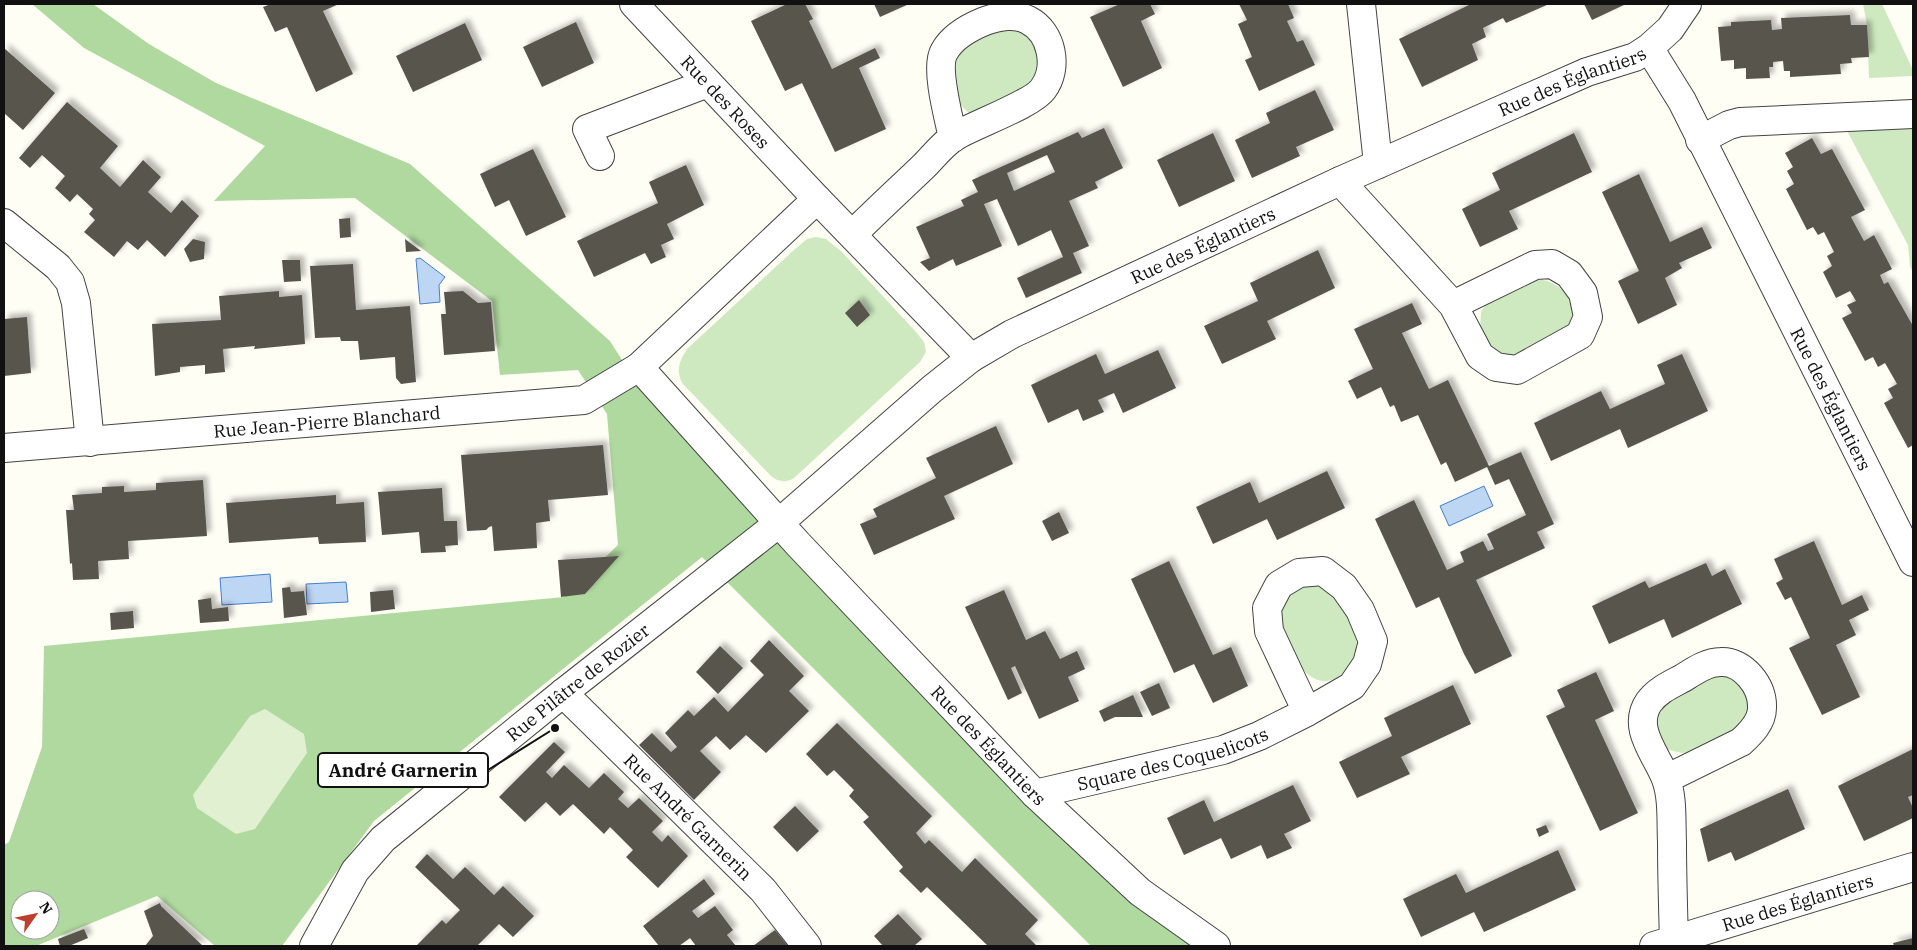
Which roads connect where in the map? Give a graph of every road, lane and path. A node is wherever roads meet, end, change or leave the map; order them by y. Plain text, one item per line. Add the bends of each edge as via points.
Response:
1 (634, 4) edge
2 (1361, 4) edge
3 (1687, 4) edge
4 (1650, 48) junction
5 (708, 83) junction
6 (1913, 114) edge
7 (952, 138) junction
8 (1700, 140) junction
9 (600, 156) dead end
10 (1378, 164) junction
11 (1340, 181) junction
12 (817, 199) junction
13 (4, 223) edge
14 (853, 234) junction
15 (1453, 305) junction
16 (971, 358) junction
17 (640, 367) junction
18 (90, 442) junction
19 (4, 448) edge
20 (779, 523) junction
21 (1913, 562) edge
22 (563, 693) junction
23 (1307, 712) junction
24 (1666, 779) junction
25 (1035, 794) junction
26 (1913, 867) edge
27 (1664, 943) edge
28 (314, 946) edge
29 (807, 946) edge
30 (1216, 946) edge

1 - 5 street, Rue des Roses
2 - 10 street
3 - 4 street via 1670,29
4 - 8 street, Rue des Églantiers via 1671,81
4 - 10 street, Rue des Églantiers via 1635,57 1587,72
5 - 9 street via 587,129
5 - 12 street, Rue des Roses
6 - 8 street via 1740,122
7 - 7 street via 940,70 943,53 956,38 997,16 1019,15 1033,22 1041,29 1050,47 1051,72 1043,90
7 - 14 street
8 - 21 street, Rue des Églantiers
10 - 11 street, Rue des Églantiers
11 - 15 street
11 - 16 street, Rue des Églantiers via 1012,334
12 - 14 street, Rue des Roses
12 - 17 street, Rue Jean-Pierre Blanchard
13 - 18 street via 58,267 70,282 76,303
14 - 16 street, Rue des Roses
15 - 15 street via 1535,264 1552,264 1569,274 1583,293 1588,317 1580,335 1517,370 1496,367 1480,356
16 - 20 street, Rue des Églantiers via 932,388
17 - 18 street, Rue Jean-Pierre Blanchard via 584,400
17 - 20 street, Rue des Églantiers
18 - 19 street, Rue Jean-Pierre Blanchard
20 - 22 street, Rue Pilâtre de Rozier
20 - 25 street, Rue des Églantiers
22 - 28 street, Rue Pilâtre de Rozier via 383,840 355,871
22 - 29 street, Rue André Garnerin via 763,890
23 - 23 street, Square des Coquelicots via 1269,631 1267,608 1279,585 1299,573 1323,571 1344,587 1360,610 1373,641 1367,664 1352,686
23 - 25 street, Square des Coquelicots via 1223,750
24 - 24 street via 1741,742 1751,733 1762,708 1760,695 1748,672 1721,662 1704,665 1660,690 1648,703 1642,722 1648,744
24 - 27 street via 1670,802
25 - 30 street, Rue des Églantiers via 1140,892
26 - 27 street, Rue des Églantiers

